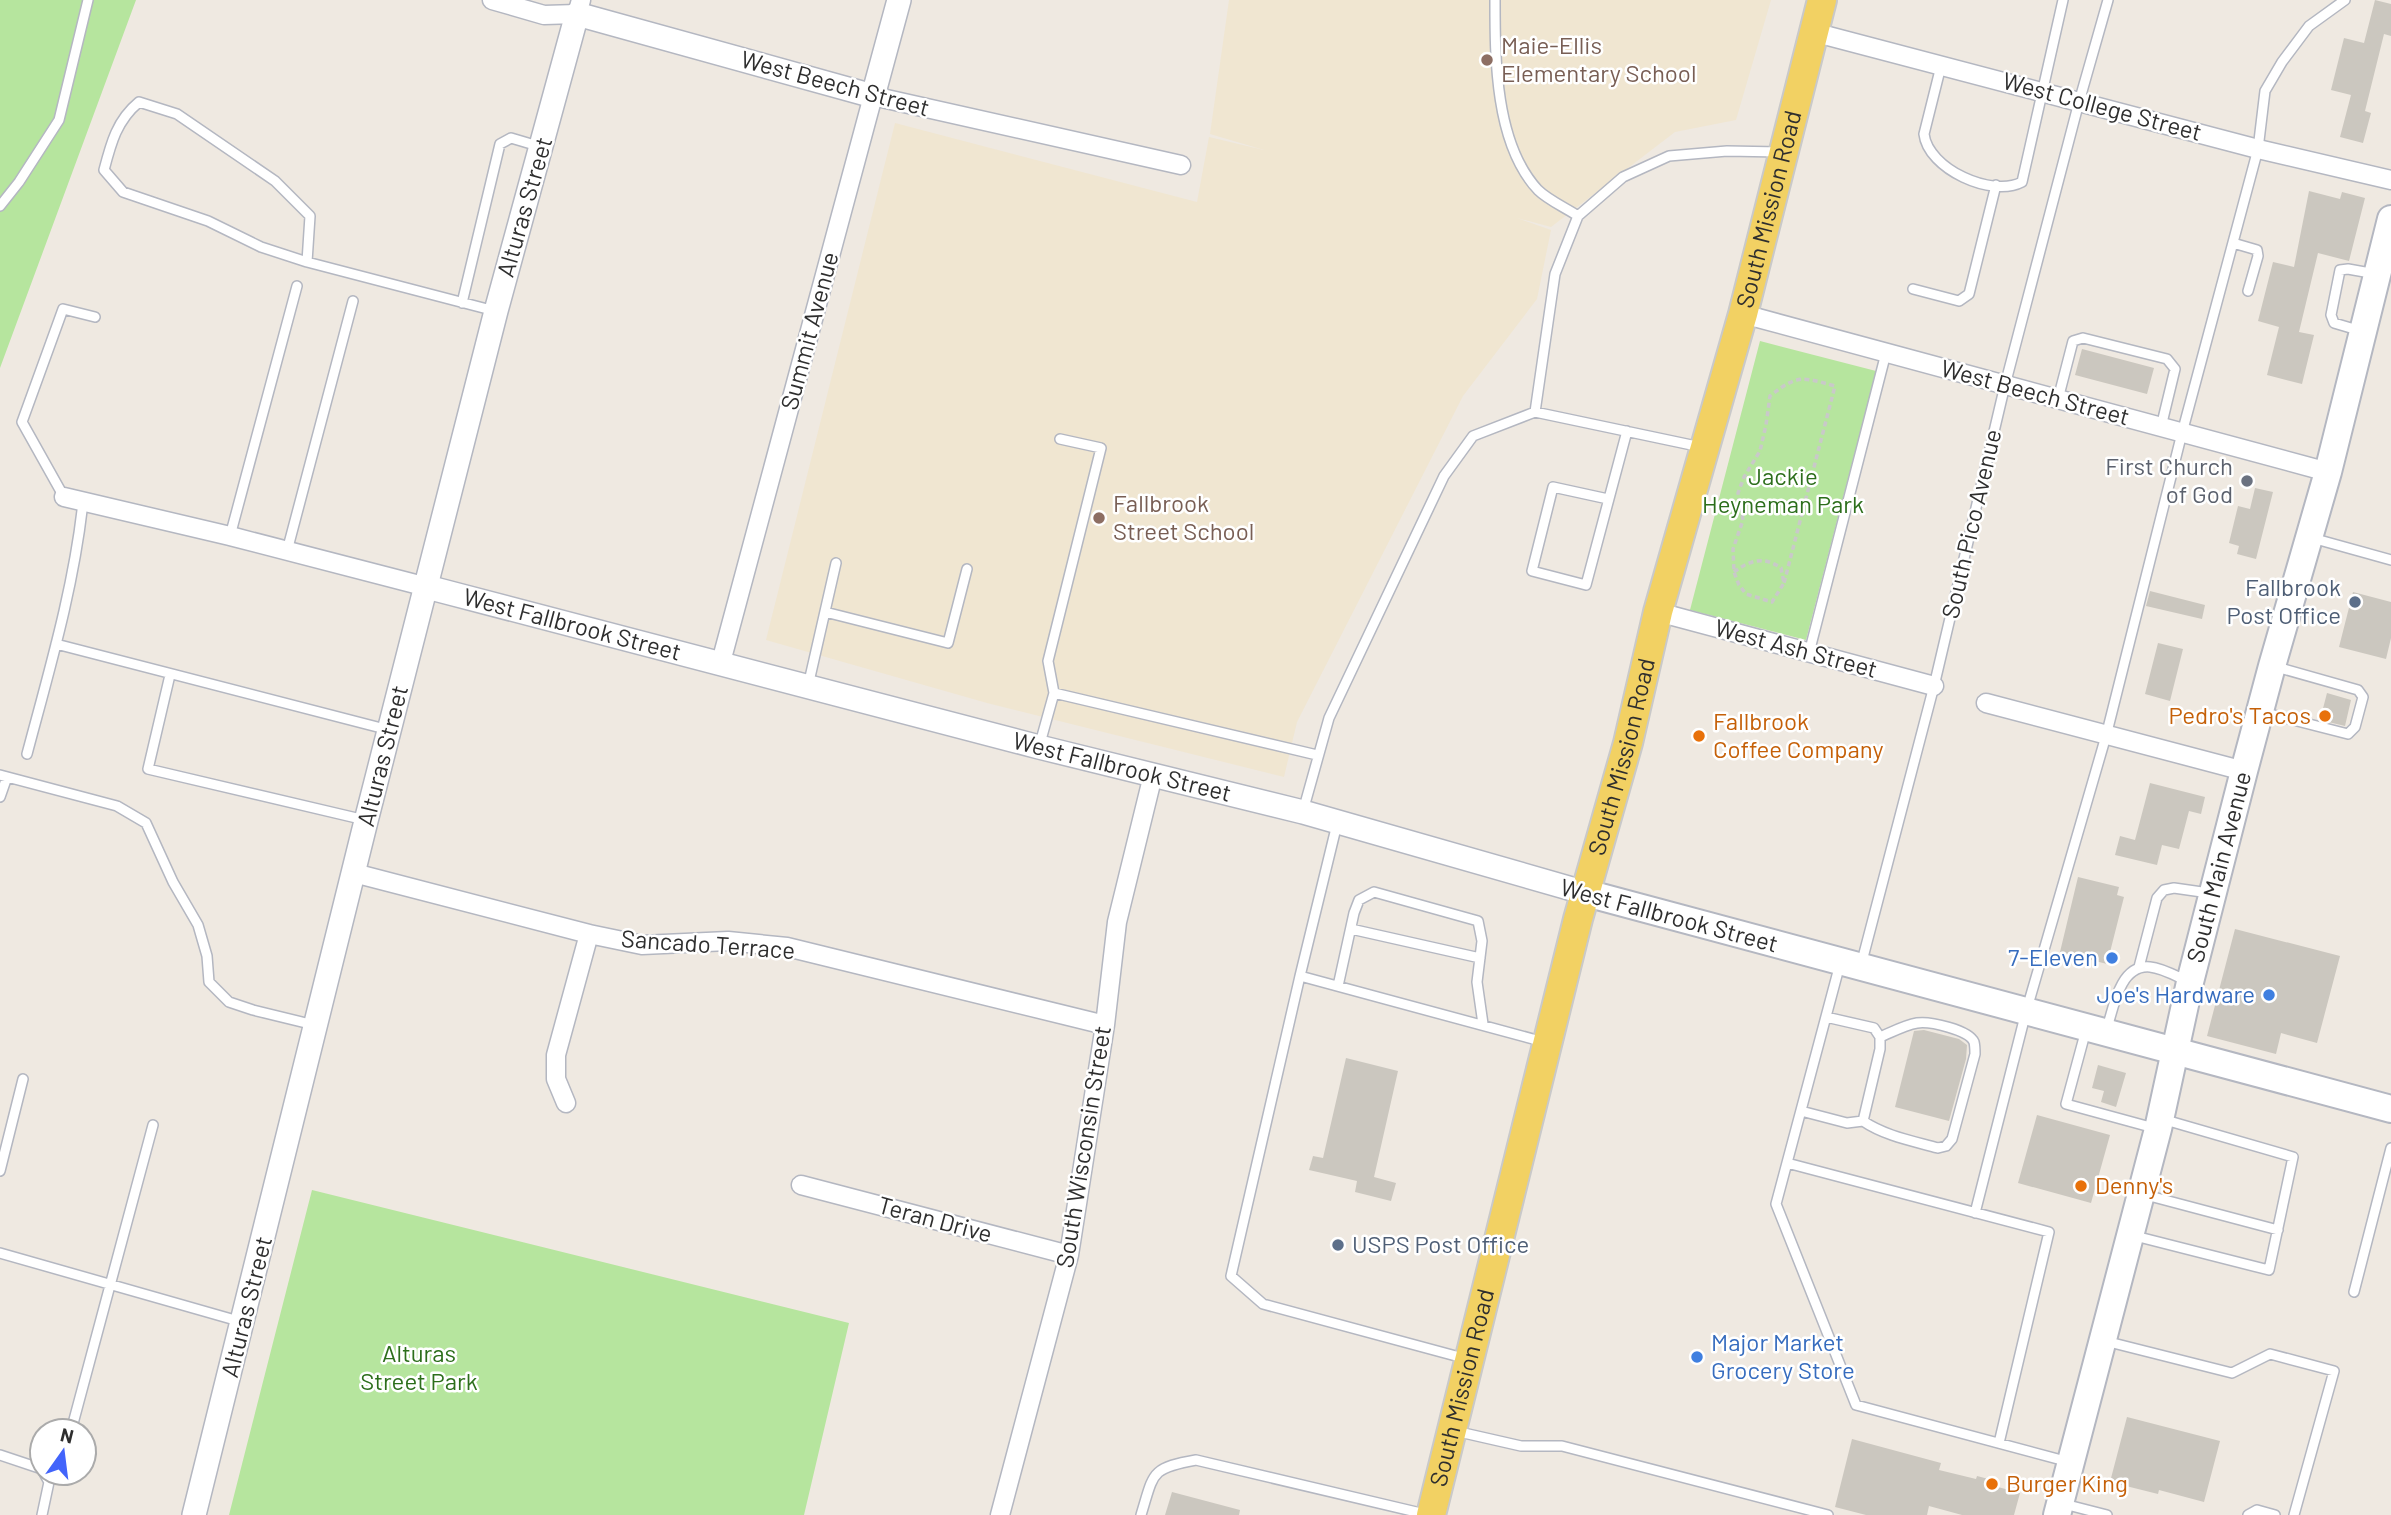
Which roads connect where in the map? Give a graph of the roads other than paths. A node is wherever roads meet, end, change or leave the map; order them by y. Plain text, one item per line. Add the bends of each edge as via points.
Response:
1 (88, 0) edge
2 (492, 0) edge
3 (899, 0) edge
4 (1495, 0) edge
5 (1822, 0) edge
6 (2063, 0) edge
7 (2108, 0) edge
8 (2345, 0) edge
9 (579, 7) edge
10 (1813, 32) junction
11 (1941, 65) junction
12 (2042, 92) junction
13 (873, 96) junction
14 (2079, 102) junction
15 (542, 147) junction
16 (2258, 149) junction
17 (1783, 152) junction
18 (1181, 165) dead end
19 (2391, 180) edge
20 (1996, 185) junction
21 (0, 205) edge
22 (1578, 216) junction
23 (2391, 219) edge
24 (2233, 243) junction
25 (307, 262) junction
26 (2383, 265) edge
27 (297, 286) dead end
28 (1913, 289) dead end
29 (2248, 291) dead end
30 (353, 302) dead end
31 (462, 303) junction
32 (496, 311) junction
33 (1743, 314) junction
34 (95, 317) dead end
35 (2361, 331) junction
36 (1886, 353) junction
37 (2005, 385) junction
38 (2058, 399) junction
39 (1535, 412) junction
40 (2161, 427) junction
41 (1627, 431) junction
42 (2182, 433) junction
43 (1060, 439) dead end
44 (1706, 448) junction
45 (2328, 472) junction
46 (64, 497) joint
47 (1608, 499) junction
48 (83, 502) junction
49 (230, 536) junction
50 (2310, 538) junction
51 (287, 551) junction
52 (2391, 560) edge
53 (836, 563) dead end
54 (967, 569) dead end
55 (427, 587) junction
56 (825, 612) junction
57 (1658, 612) junction
58 (56, 644) junction
59 (1808, 653) junction
60 (721, 662) junction
61 (2272, 666) junction
62 (170, 675) junction
63 (808, 686) junction
64 (1934, 687) junction
65 (1054, 693) junction
66 (1986, 702) dead end
67 (2260, 711) junction
68 (389, 730) junction
69 (2106, 736) junction
70 (1039, 747) junction
71 (27, 754) dead end
72 (1317, 755) junction
73 (2244, 771) junction
74 (1153, 775) junction
75 (4, 776) edge
76 (0, 797) edge
77 (1303, 812) junction
78 (366, 821) junction
79 (1337, 822) junction
80 (354, 873) junction
81 (1586, 893) junction
82 (2213, 894) junction
83 (1351, 929) junction
84 (589, 934) junction
85 (1480, 958) junction
86 (1850, 965) junction
87 (2138, 967) junction
88 (1300, 976) junction
89 (2190, 982) junction
90 (1338, 986) junction
91 (2026, 1012) junction
92 (1826, 1017) junction
93 (1483, 1024) junction
94 (315, 1025) junction
95 (1105, 1025) junction
96 (2096, 1031) junction
97 (1880, 1037) junction
98 (1547, 1042) junction
99 (2175, 1052) junction
100 (23, 1079) dead end
101 (566, 1103) dead end
102 (2391, 1109) edge
103 (1801, 1111) junction
104 (1863, 1121) junction
105 (2159, 1124) junction
106 (153, 1125) dead end
107 (2391, 1148) edge
108 (1787, 1163) junction
109 (0, 1171) edge
110 (801, 1185) dead end
111 (2141, 1193) junction
112 (1975, 1213) junction
113 (2278, 1230) junction
114 (2130, 1235) junction
115 (0, 1253) edge
116 (1069, 1255) junction
117 (112, 1286) junction
118 (2354, 1292) dead end
119 (243, 1323) junction
120 (2103, 1341) junction
121 (1469, 1360) junction
122 (75, 1417) edge
123 (1452, 1430) junction
124 (1999, 1443) junction
125 (0, 1455) edge
126 (2071, 1462) junction
127 (28, 1465) edge
128 (48, 1487) edge
129 (2059, 1509) edge
130 (42, 1515) edge
131 (194, 1515) edge
132 (999, 1515) edge
133 (1141, 1515) edge
134 (1431, 1515) edge
135 (1828, 1515) edge
136 (2107, 1515) edge
137 (2248, 1515) edge
138 (2274, 1515) edge
139 (2294, 1515) edge

1 - 21 lane via 58,120
2 - 9 street, West Beech Street via 544,15
3 - 13 street, Summit Avenue
4 - 22 lane via 1501,100 1512,150 1538,191
5 - 10 main road, South Mission Road
6 - 12 lane
7 - 14 lane, South Pico Avenue
8 - 16 lane via 2309,26 2264,91
9 - 13 street, West Beech Street
9 - 15 street, Alturas Street
10 - 11 street, West College Street
10 - 17 main road, South Mission Road
11 - 12 street, West College Street
11 - 20 lane via 1925,144 1953,172
12 - 14 street, West College Street
12 - 20 lane via 2022,182 2012,187
13 - 18 street, West Beech Street
13 - 60 street, Summit Avenue
14 - 16 street, West College Street
14 - 37 lane, South Pico Avenue
15 - 31 lane via 511,138 500,144
15 - 32 street, Alturas Street
16 - 19 street, West College Street
16 - 24 lane
17 - 22 lane via 1669,156 1623,177
17 - 33 main road, South Mission Road
20 - 28 lane via 1969,294 1959,301
22 - 39 lane via 1555,274
23 - 26 main road, South Main Avenue
24 - 29 lane via 2257,250
24 - 42 lane
25 - 25 lane via 310,216 275,181 177,114 139,102 126,113 112,139 104,170 123,191
25 - 31 lane
26 - 35 main road, South Main Avenue
26 - 35 lane via 2340,270 2331,315 2334,323
27 - 49 lane
30 - 51 lane
31 - 32 lane
32 - 55 street, Alturas Street
33 - 36 street, West Beech Street
33 - 44 main road, South Mission Road
34 - 46 lane via 63,309 22,422
35 - 45 main road, South Main Avenue
36 - 37 street, West Beech Street
36 - 59 lane
37 - 38 street, West Beech Street
37 - 64 lane, South Pico Avenue
38 - 40 street, West Beech Street
38 - 40 lane via 2073,341 2083,338 2167,359 2175,369
39 - 41 lane
39 - 72 lane via 1473,436 1444,476 1329,718
40 - 42 street, West Beech Street
41 - 44 lane
41 - 47 lane
42 - 45 street, West Beech Street
42 - 69 lane
43 - 65 lane via 1101,448 1048,661
44 - 57 main road, South Mission Road
45 - 50 main road, South Main Avenue
46 - 48 street, West Fallbrook Street
47 - 47 lane via 1553,486 1532,571 1587,585
48 - 49 street, West Fallbrook Street
48 - 58 lane
49 - 51 street, West Fallbrook Street
50 - 52 lane
50 - 61 main road, South Main Avenue
51 - 55 street, West Fallbrook Street
53 - 56 lane
54 - 56 lane via 948,643
55 - 60 street, West Fallbrook Street
55 - 68 street, Alturas Street
56 - 63 lane
57 - 59 street, West Ash Street
57 - 81 main road, South Mission Road
58 - 62 lane
58 - 71 lane
59 - 64 street, West Ash Street
60 - 63 street, West Fallbrook Street
61 - 67 main road, South Main Avenue
61 - 67 lane via 2358,690 2363,697 2355,727 2348,734
62 - 68 lane
62 - 78 lane via 148,769
63 - 70 street, West Fallbrook Street
64 - 86 lane, South Pico Avenue
65 - 70 lane
65 - 72 lane
66 - 69 street
67 - 73 main road, South Main Avenue
68 - 78 street, Alturas Street
69 - 73 street
69 - 91 lane
70 - 74 street, West Fallbrook Street
72 - 77 lane
73 - 82 main road, South Main Avenue
74 - 77 street, West Fallbrook Street
74 - 95 street, South Wisconsin Street via 1117,922
75 - 76 lane
75 - 94 lane via 117,806 146,823 198,925 209,982 229,1002
77 - 79 street, West Fallbrook Street
78 - 80 street, Alturas Street
79 - 81 street, West Fallbrook Street
79 - 88 lane
80 - 84 street, Sancado Terrace
80 - 94 street, Alturas Street
81 - 86 main road, West Fallbrook Street
81 - 98 main road, South Mission Road
82 - 87 lane via 2164,890
82 - 89 main road, South Main Avenue
83 - 85 lane
83 - 85 lane via 1359,900 1374,892 1478,921
83 - 90 lane
84 - 95 street, Sancado Terrace via 642,944 728,941 787,947
84 - 101 street via 556,1055 556,1079
85 - 93 lane via 1477,982
86 - 91 main road, West Fallbrook Street
86 - 92 lane, South Pico Avenue
87 - 89 lane via 2152,967
87 - 96 lane via 2121,986
88 - 90 lane
88 - 121 lane via 1231,1276 1263,1304
89 - 99 main road, South Main Avenue
90 - 93 lane
91 - 96 main road, West Fallbrook Street
91 - 112 lane
92 - 97 lane via 1874,1028
92 - 103 lane, South Pico Avenue
93 - 98 lane
94 - 119 street, Alturas Street
95 - 116 street, South Wisconsin Street
96 - 99 main road, West Fallbrook Street
96 - 105 lane via 2066,1104
97 - 104 lane
97 - 104 lane via 1925,1022 1969,1036 1975,1054 1952,1139 1946,1146 1938,1148 1891,1135
98 - 121 main road, South Mission Road
99 - 102 main road, West Fallbrook Street
99 - 105 main road, South Main Avenue
100 - 109 lane
103 - 104 lane via 1847,1123
103 - 108 lane, South Pico Avenue
105 - 111 main road, South Main Avenue
105 - 113 lane via 2293,1157
106 - 117 lane
107 - 118 lane
108 - 112 lane
108 - 124 lane, South Pico Avenue via 1776,1204 1856,1405
110 - 116 street, Teran Drive
111 - 113 lane
111 - 114 main road, South Main Avenue
112 - 124 lane via 2049,1232
113 - 114 lane via 2269,1270
114 - 120 main road, South Main Avenue
115 - 117 lane
116 - 132 street, South Wisconsin Street
117 - 119 lane
117 - 122 lane
119 - 131 street, Alturas Street
120 - 126 main road, South Main Avenue
120 - 139 lane via 2232,1373 2270,1354 2334,1371
121 - 123 main road, South Mission Road
123 - 134 main road, South Mission Road
123 - 135 lane via 1521,1446 1562,1446
124 - 126 lane
125 - 127 lane
126 - 129 main road, South Main Avenue
128 - 130 lane
129 - 136 lane
133 - 134 lane via 1153,1476 1169,1465 1196,1460
137 - 138 lane via 2257,1510

